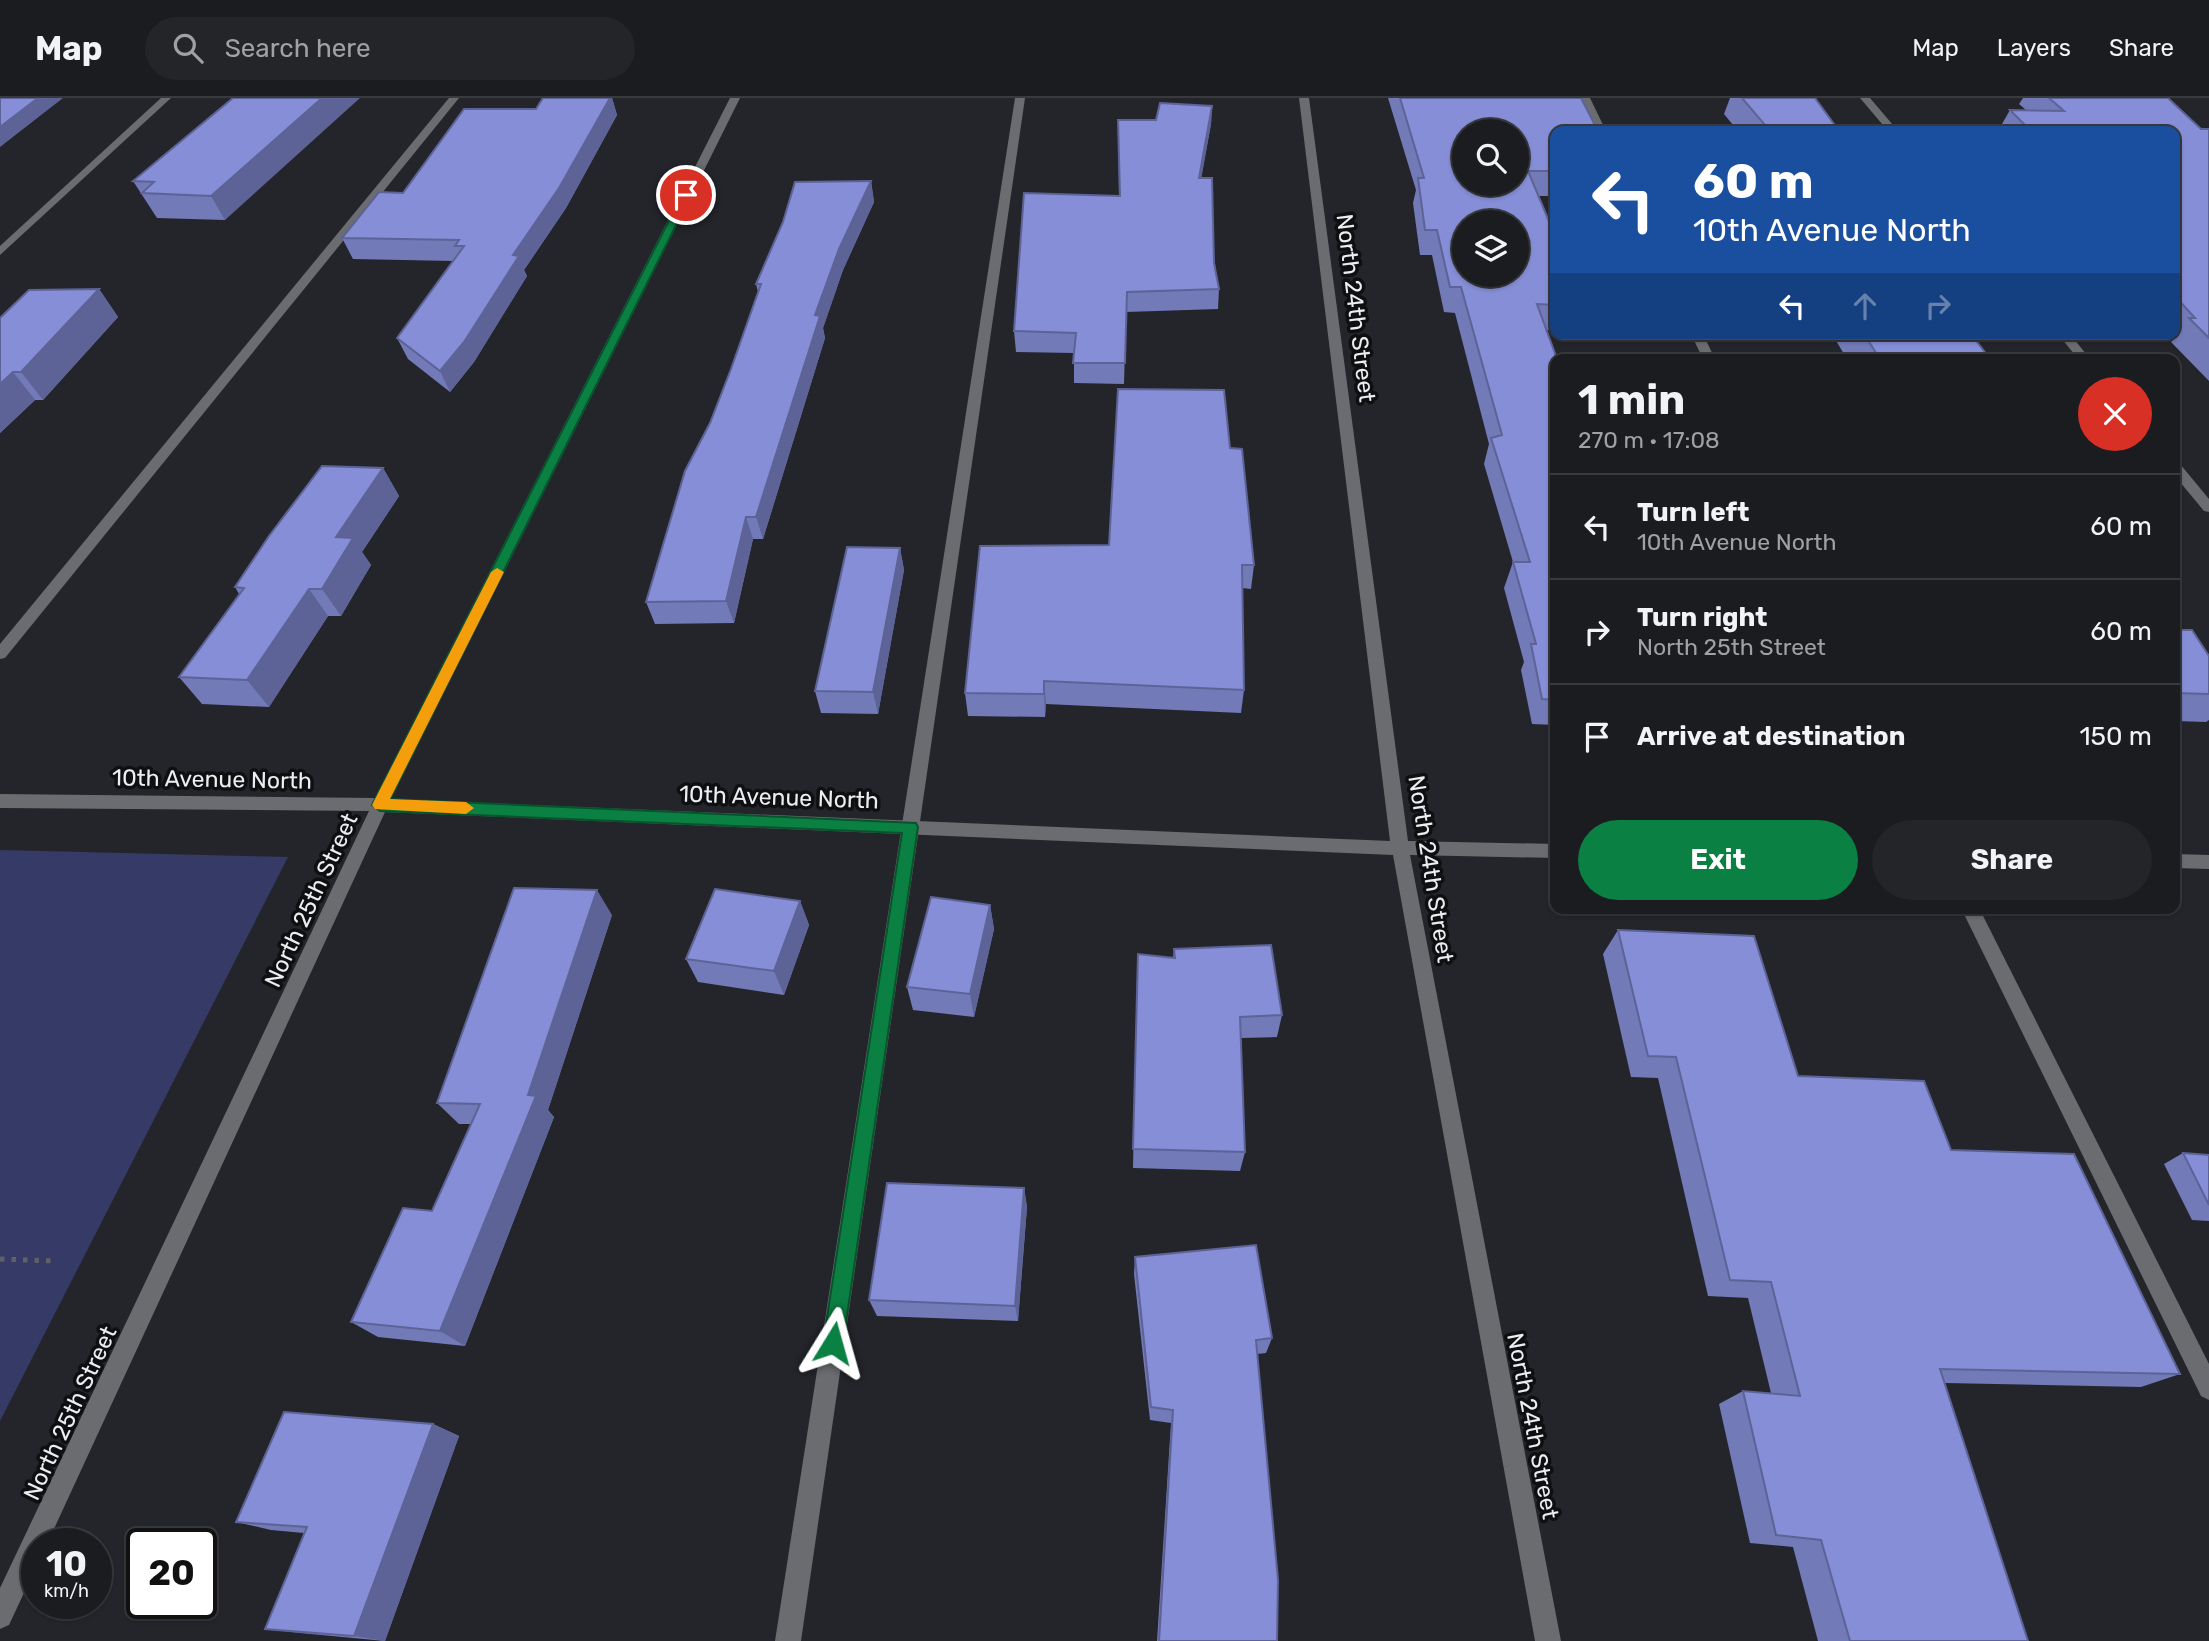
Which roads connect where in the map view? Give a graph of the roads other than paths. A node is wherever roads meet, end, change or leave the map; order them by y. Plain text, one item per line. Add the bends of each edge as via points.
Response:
1 (166, 98) edge
2 (454, 98) edge
3 (735, 98) edge
4 (1020, 98) edge
5 (1304, 98) edge
6 (1585, 98) edge
7 (1865, 98) edge
8 (1599, 126) edge
9 (1889, 126) edge
10 (0, 251) edge
11 (2069, 340) edge
12 (2080, 354) edge
13 (2180, 473) edge
14 (2209, 508) edge
15 (0, 654) edge
16 (0, 801) edge
17 (380, 805) junction
18 (911, 827) junction
19 (1400, 848) junction
20 (1550, 851) edge
21 (2180, 861) edge
22 (2209, 862) edge
23 (1973, 914) edge
24 (2209, 1388) edge
25 (0, 1616) edge
26 (788, 1641) edge
27 (1548, 1641) edge

1 - 10 street
2 - 15 street
3 - 17 street, North 25th Street
4 - 18 street
5 - 19 street, North 24th Street
6 - 8 street
7 - 9 street
11 - 12 street
13 - 14 street
16 - 17 street, 10th Avenue North
17 - 18 street, 10th Avenue North
17 - 25 street, North 25th Street
18 - 19 street, 10th Avenue North
18 - 26 street
19 - 20 street, 10th Avenue North
19 - 27 street, North 24th Street
21 - 22 street
23 - 24 street

